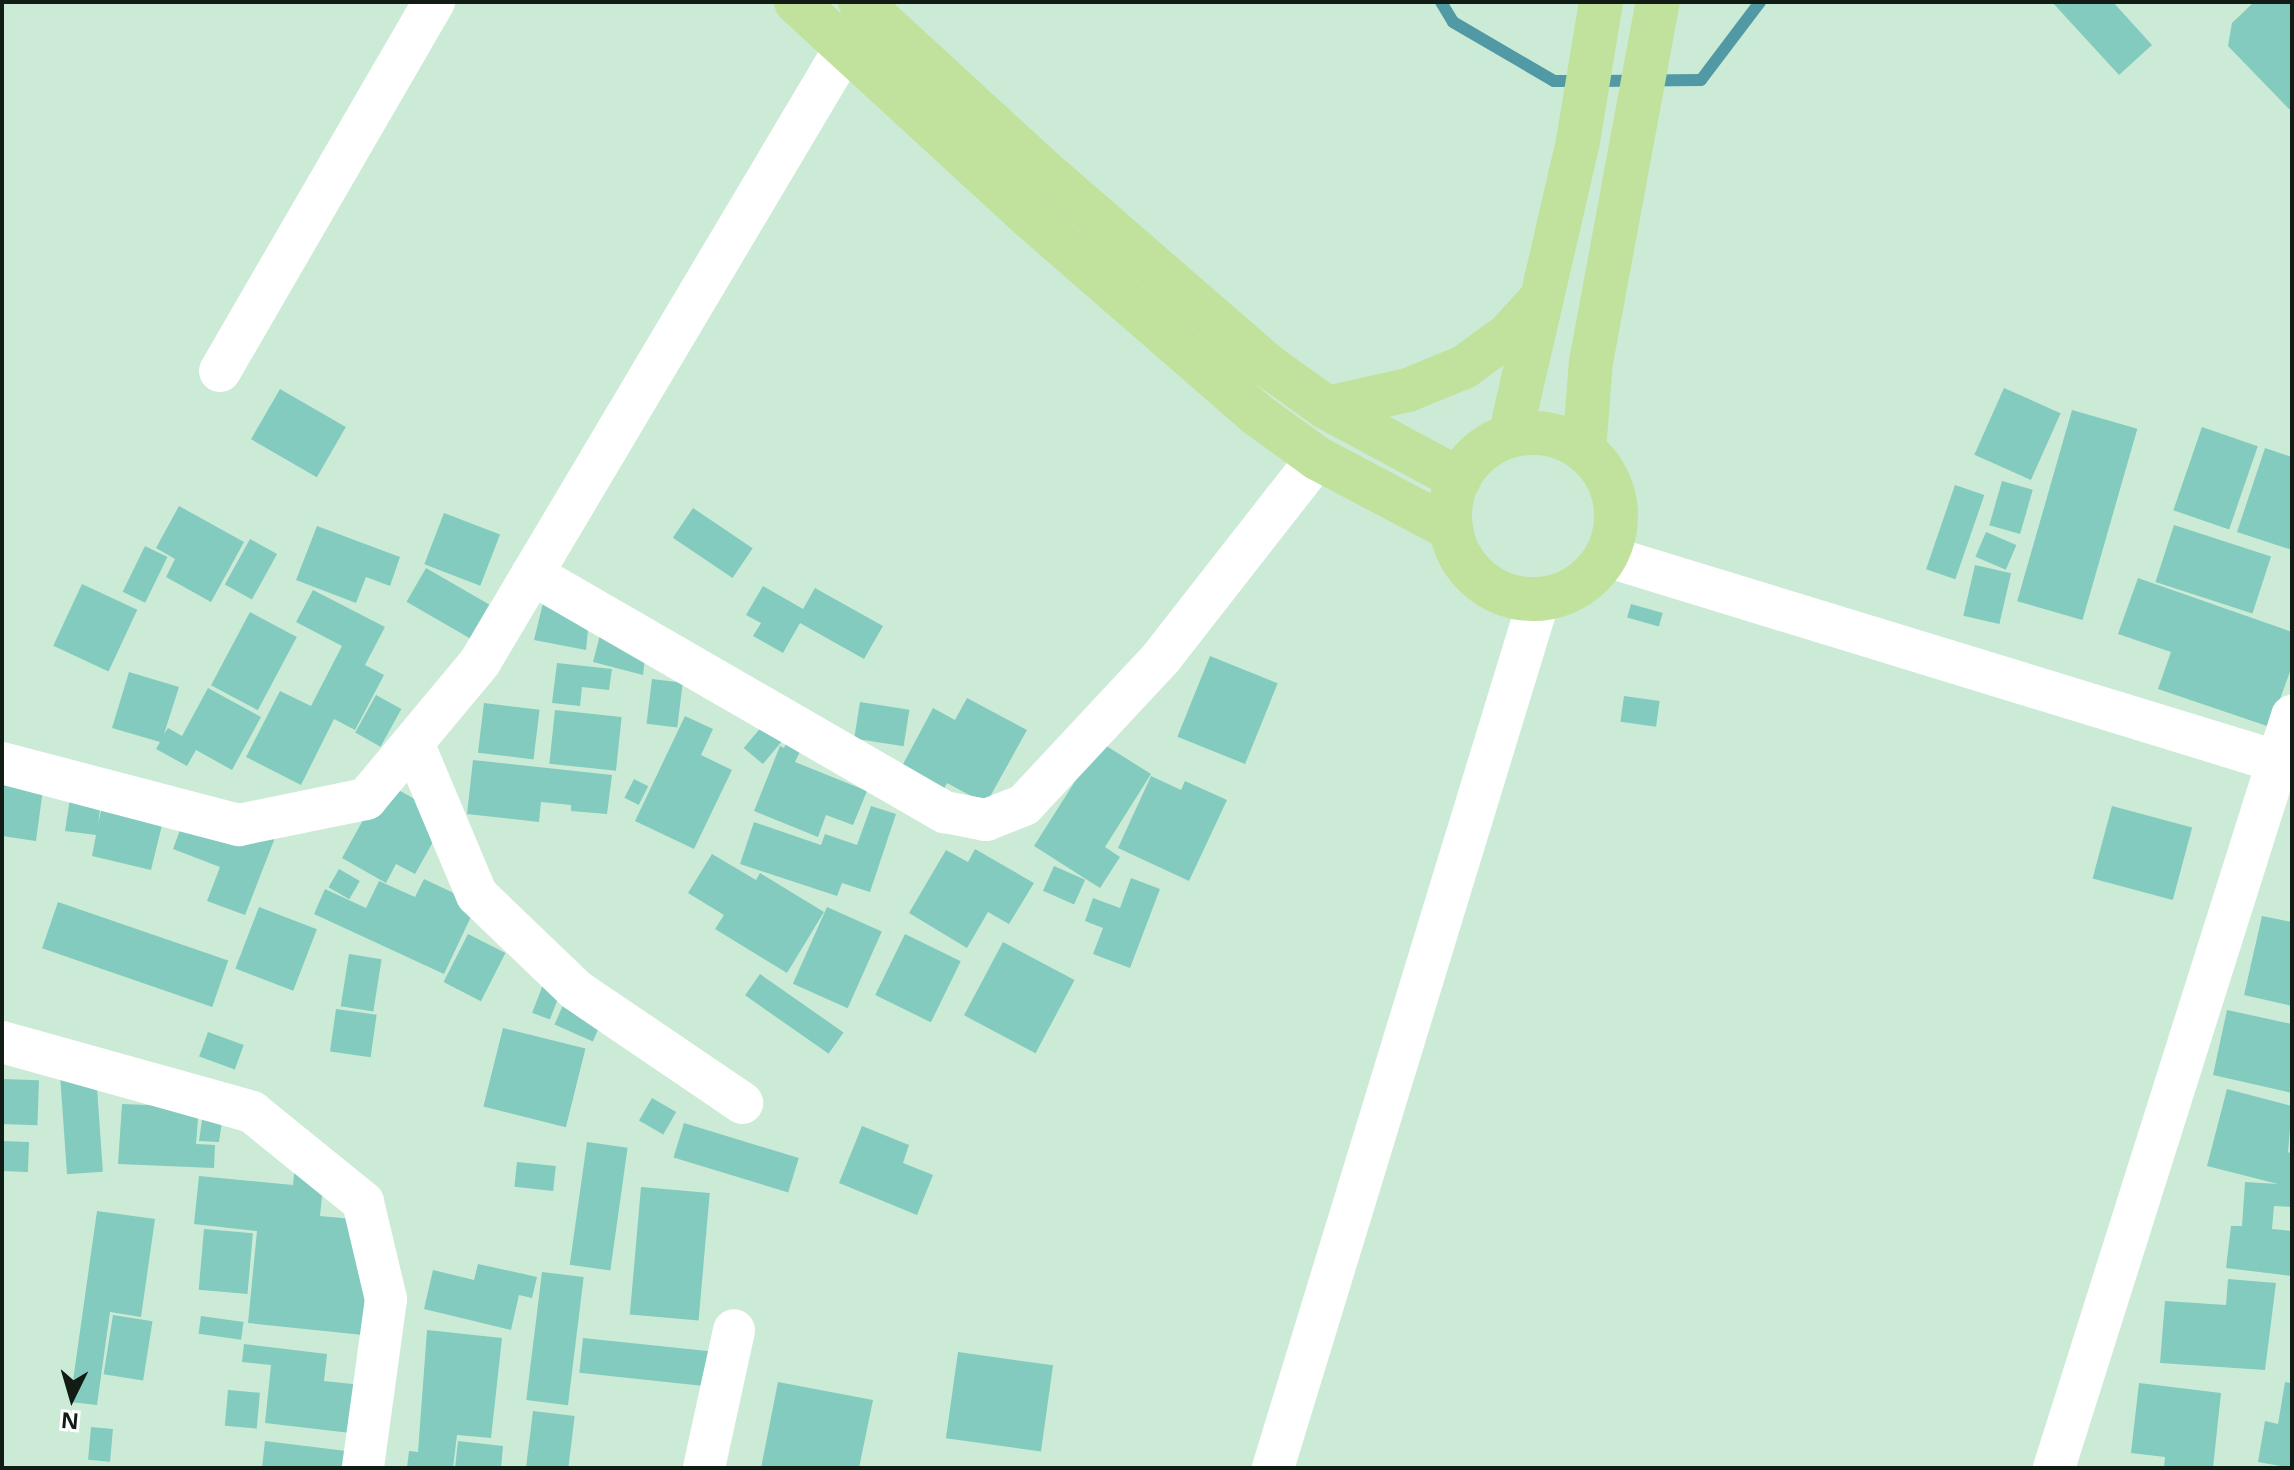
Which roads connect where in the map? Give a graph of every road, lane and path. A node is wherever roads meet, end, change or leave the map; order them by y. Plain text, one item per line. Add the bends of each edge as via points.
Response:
1 (434, 2) edge
2 (796, 2) edge
3 (860, 2) edge
4 (1601, 2) edge
5 (1658, 2) edge
6 (845, 48) junction
7 (1543, 297) junction
8 (220, 371) dead end
9 (1327, 408) junction
10 (1510, 436) junction
11 (1584, 450) junction
12 (1317, 458) junction
13 (1459, 479) junction
14 (1451, 529) junction
15 (1606, 556) junction
16 (532, 574) junction
17 (1539, 599) junction
18 (2292, 716) edge
19 (413, 743) junction
20 (2, 763) edge
21 (2284, 764) edge
22 (2, 1042) edge
23 (742, 1103) dead end
24 (734, 1330) dead end
25 (363, 1468) edge
26 (704, 1468) edge
27 (1273, 1468) edge
28 (2054, 1468) edge

1 - 8 street
2 - 6 main road
3 - 9 main road via 1267,365
4 - 7 main road via 1578,141
5 - 11 main road via 1591,362
6 - 12 main road via 1255,413
6 - 16 street
7 - 9 main road via 1508,335 1464,367 1408,390
7 - 10 main road
9 - 13 main road
10 - 11 main road via 1549,434
10 - 13 main road via 1472,460
11 - 15 main road via 1604,472 1615,499 1616,528
12 - 14 main road
12 - 16 street via 1161,658 1024,805 986,820 945,812
13 - 14 main road via 1451,503
14 - 17 main road via 1465,562 1492,588
15 - 17 main road via 1566,593
15 - 21 street
16 - 19 street via 480,662
17 - 27 street
18 - 21 street
19 - 20 street via 366,799 239,825
19 - 23 street via 477,895 576,990
21 - 28 street
22 - 25 street via 252,1112 363,1202 386,1299
24 - 26 street

